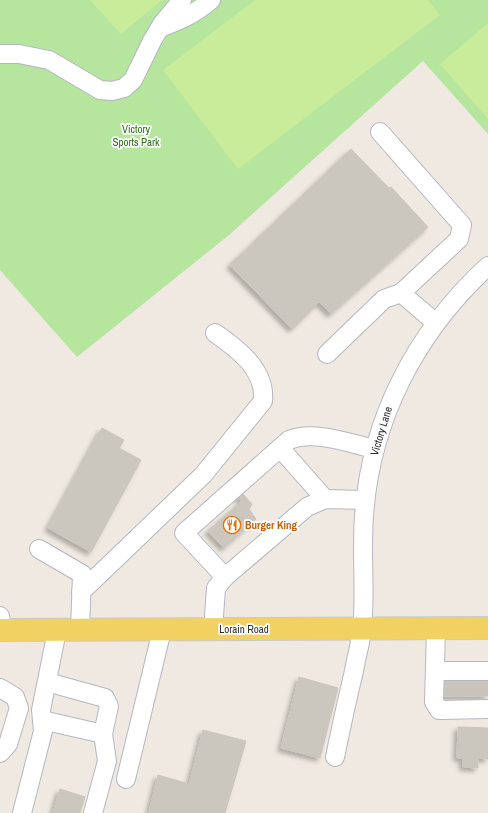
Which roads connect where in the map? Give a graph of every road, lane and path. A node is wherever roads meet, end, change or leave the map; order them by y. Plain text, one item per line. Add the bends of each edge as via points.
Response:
1 (182, 0) edge
2 (211, 0) edge
3 (160, 28) junction
4 (0, 54) edge
5 (380, 132) dead end
6 (488, 266) edge
7 (401, 293) junction
8 (436, 323) junction
9 (215, 333) dead end
10 (327, 354) dead end
11 (280, 448) junction
12 (375, 449) junction
13 (325, 500) junction
14 (365, 500) junction
15 (39, 549) dead end
16 (225, 577) junction
17 (82, 592) junction
18 (1, 626) edge
19 (436, 628) junction
20 (488, 628) edge
21 (362, 629) junction
22 (162, 630) junction
23 (213, 630) junction
24 (57, 631) junction
25 (80, 631) junction
26 (435, 671) junction
27 (47, 682) junction
28 (0, 688) edge
29 (473, 689) edge
30 (42, 720) junction
31 (103, 734) junction
32 (0, 753) edge
33 (336, 757) dead end
34 (126, 780) dead end
35 (22, 813) edge
36 (93, 813) edge

1 - 3 street
2 - 3 street via 197,12
3 - 4 street via 133,80 124,88 112,91 100,90 49,60 19,54
5 - 7 street via 462,225 459,239
6 - 8 street, Victory Lane via 461,292
7 - 8 street
7 - 10 street via 384,299
8 - 12 street, Victory Lane via 414,354 395,390
9 - 17 street via 245,357 259,375 264,389 263,401 203,475
11 - 12 street via 288,440 310,436
11 - 13 street
11 - 16 street via 184,533
12 - 14 street, Victory Lane
13 - 14 street
13 - 16 street via 307,507
14 - 21 street, Victory Lane
15 - 17 street via 82,574
16 - 23 street via 216,588
17 - 25 street
18 - 24 main road, Lorain Road
19 - 20 main road, Lorain Road
19 - 21 main road, Lorain Road
19 - 26 street
21 - 23 main road, Lorain Road
21 - 33 street, Victory Lane
22 - 23 main road, Lorain Road
22 - 25 main road, Lorain Road
22 - 34 street
24 - 25 main road, Lorain Road
24 - 27 street
26 - 29 street
26 - 29 street via 434,702 440,710
27 - 30 street via 41,710
27 - 31 street via 105,698 109,706
28 - 32 street via 14,697 19,708 8,744
30 - 31 street
30 - 35 street via 43,732
31 - 36 street via 107,761

